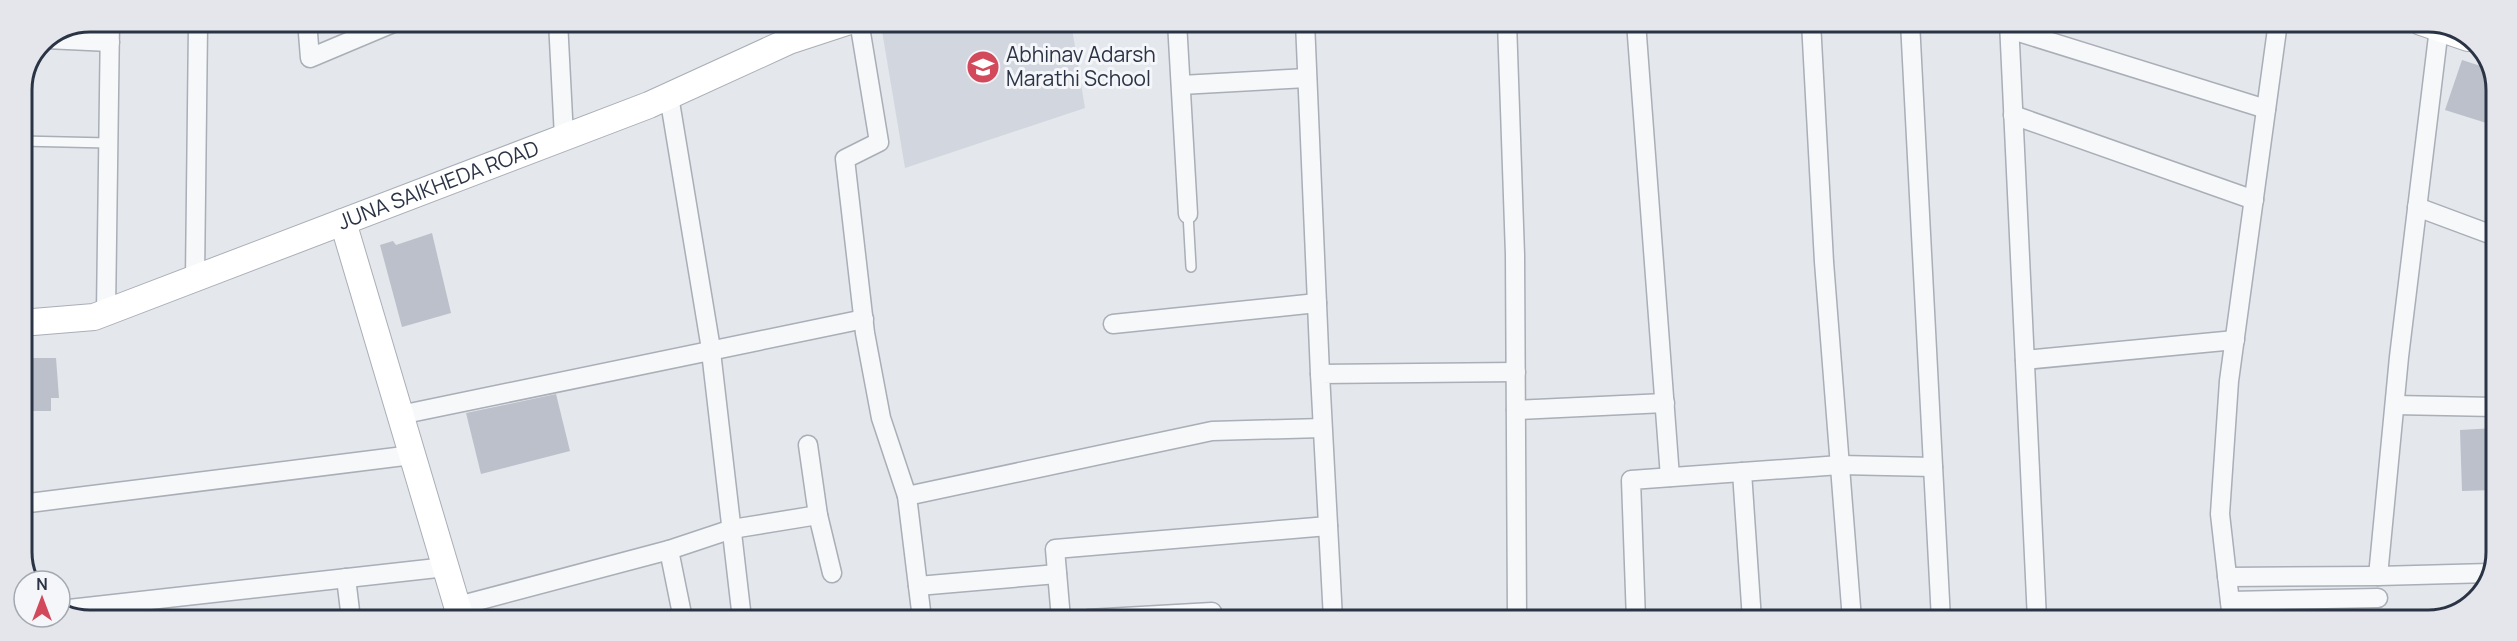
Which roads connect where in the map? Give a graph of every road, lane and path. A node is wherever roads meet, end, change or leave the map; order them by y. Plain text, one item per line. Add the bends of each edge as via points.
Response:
1 (110, 32) edge
2 (198, 32) edge
3 (308, 32) edge
4 (372, 32) edge
5 (559, 32) edge
6 (787, 32) edge
7 (861, 32) edge
8 (1178, 32) edge
9 (1305, 32) edge
10 (1507, 32) edge
11 (1637, 32) edge
12 (1812, 32) edge
13 (1911, 32) edge
14 (2009, 32) edge
15 (2028, 32) edge
16 (2277, 32) edge
17 (2429, 32) edge
18 (60, 40) edge
19 (110, 42) junction
20 (1307, 78) junction
21 (1181, 85) junction
22 (669, 96) junction
23 (2266, 109) junction
24 (2013, 115) junction
25 (564, 137) junction
26 (32, 141) edge
27 (108, 142) junction
28 (2254, 200) junction
29 (2417, 207) junction
30 (1188, 214) joint
31 (343, 222) junction
32 (2485, 232) edge
33 (1191, 267) dead end
34 (195, 278) junction
35 (1317, 303) junction
36 (106, 312) junction
37 (864, 319) junction
38 (32, 322) edge
39 (1113, 324) dead end
40 (2235, 340) junction
41 (710, 351) junction
42 (2025, 360) junction
43 (1516, 372) junction
44 (1320, 374) junction
45 (1665, 403) junction
46 (2395, 405) junction
47 (2486, 407) edge
48 (1516, 410) junction
49 (400, 415) junction
50 (1322, 428) junction
51 (808, 445) dead end
52 (412, 455) junction
53 (1840, 465) junction
54 (1933, 467) junction
55 (1742, 472) junction
56 (1670, 477) junction
57 (906, 495) junction
58 (32, 503) edge
59 (818, 515) junction
60 (1328, 526) junction
61 (732, 529) junction
62 (669, 550) junction
63 (446, 567) junction
64 (832, 573) dead end
65 (2481, 573) edge
66 (1058, 574) junction
67 (2378, 576) junction
68 (2227, 577) junction
69 (345, 578) junction
70 (918, 586) junction
71 (2378, 598) dead end
72 (2230, 601) junction
73 (142, 609) edge
74 (350, 609) edge
75 (459, 609) edge
76 (470, 609) edge
77 (681, 609) edge
78 (741, 609) edge
79 (921, 609) edge
80 (1060, 609) edge
81 (1332, 609) edge
82 (1517, 609) edge
83 (1636, 609) edge
84 (1751, 609) edge
85 (1851, 609) edge
86 (1940, 609) edge
87 (2036, 609) edge
88 (2231, 609) edge

1 - 19 street
2 - 34 street
3 - 4 street via 310,58
5 - 25 street
6 - 22 main road, JUNA SAIKHEDA ROAD
7 - 37 street via 879,142 845,159
8 - 21 street
9 - 20 street
10 - 43 street
11 - 45 street
12 - 53 street
13 - 54 street
14 - 24 street
15 - 23 street
16 - 23 street
17 - 29 street
18 - 19 street
19 - 27 street
20 - 21 street
20 - 35 street
21 - 30 street
22 - 25 main road, JUNA SAIKHEDA ROAD
22 - 41 street
23 - 28 street
24 - 28 street
24 - 42 street
25 - 31 main road, JUNA SAIKHEDA ROAD
26 - 27 lane
27 - 36 street
28 - 40 street
29 - 32 street
29 - 46 street
30 - 33 lane
31 - 34 main road, JUNA SAIKHEDA ROAD
31 - 49 main road
34 - 36 main road, JUNA SAIKHEDA ROAD
35 - 39 street
35 - 44 street
36 - 38 main road, JUNA SAIKHEDA ROAD via 94,317
37 - 41 street
37 - 57 street via 881,418
40 - 42 street
40 - 68 street via 2220,514
41 - 49 street
41 - 61 street
42 - 87 street
43 - 44 street
43 - 48 street
44 - 50 street
45 - 48 street
45 - 56 street
46 - 47 street
46 - 67 street
48 - 82 street
49 - 52 main road
50 - 57 street via 1212,431
50 - 60 street
51 - 59 street
52 - 58 street
52 - 63 main road
53 - 54 street
53 - 55 street
53 - 85 street
54 - 86 street
55 - 56 street
55 - 84 street
56 - 83 street via 1631,480
57 - 70 street
59 - 61 street
59 - 64 street
60 - 66 street via 1055,549
60 - 81 street
61 - 62 street
61 - 78 street
62 - 76 street
62 - 77 street
63 - 69 street
63 - 75 main road
65 - 67 street
66 - 70 street
66 - 80 street
67 - 68 street
68 - 72 street
69 - 73 street
69 - 74 street
70 - 79 street
71 - 72 street
72 - 88 street

